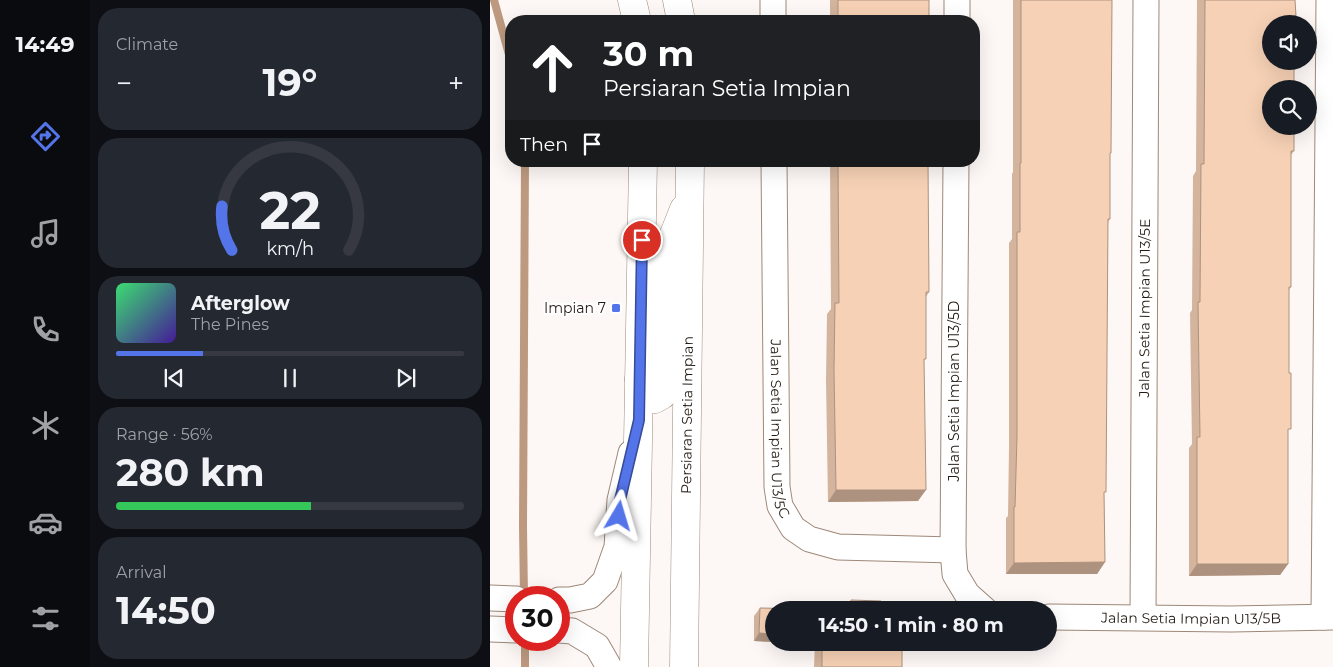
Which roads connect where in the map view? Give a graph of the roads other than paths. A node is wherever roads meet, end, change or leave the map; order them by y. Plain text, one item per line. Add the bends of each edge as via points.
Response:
1 (632, 0) edge
2 (677, 0) edge
3 (773, 0) edge
4 (957, 0) edge
5 (1146, 0) edge
6 (1329, 0) edge
7 (636, 15) edge
8 (680, 15) edge
9 (773, 15) edge
10 (957, 15) edge
11 (643, 167) edge
12 (690, 167) edge
13 (774, 167) edge
14 (956, 167) edge
15 (691, 193) junction
16 (639, 379) junction
17 (639, 420) junction
18 (953, 550) junction
19 (490, 598) edge
20 (505, 599) edge
21 (570, 600) edge
22 (975, 601) edge
23 (1057, 617) edge
24 (1142, 617) junction
25 (1328, 617) edge
26 (490, 630) edge
27 (505, 630) edge
28 (570, 631) edge
29 (609, 667) edge
30 (634, 667) edge
31 (684, 667) edge

1 - 7 street
2 - 8 street
3 - 9 street
4 - 10 street
5 - 24 street, Jalan Setia Impian U13/5E
6 - 25 street
11 - 16 street
12 - 15 street, Persiaran Setia Impian
13 - 18 street, Jalan Setia Impian U13/5C via 777,487 780,506 793,528 809,540 838,547
14 - 18 street, Jalan Setia Impian U13/5D
15 - 16 street via 667,252 664,339 667,382 662,394 655,399
15 - 31 street, Persiaran Setia Impian
16 - 17 street
17 - 21 street via 620,500 617,547 605,581 590,596
17 - 30 street
18 - 22 street, Jalan Setia Impian U13/5D via 955,574
19 - 20 street
23 - 24 street, Jalan Setia Impian U13/5B
24 - 25 street, Jalan Setia Impian U13/5B
26 - 27 street
28 - 29 street via 597,646

